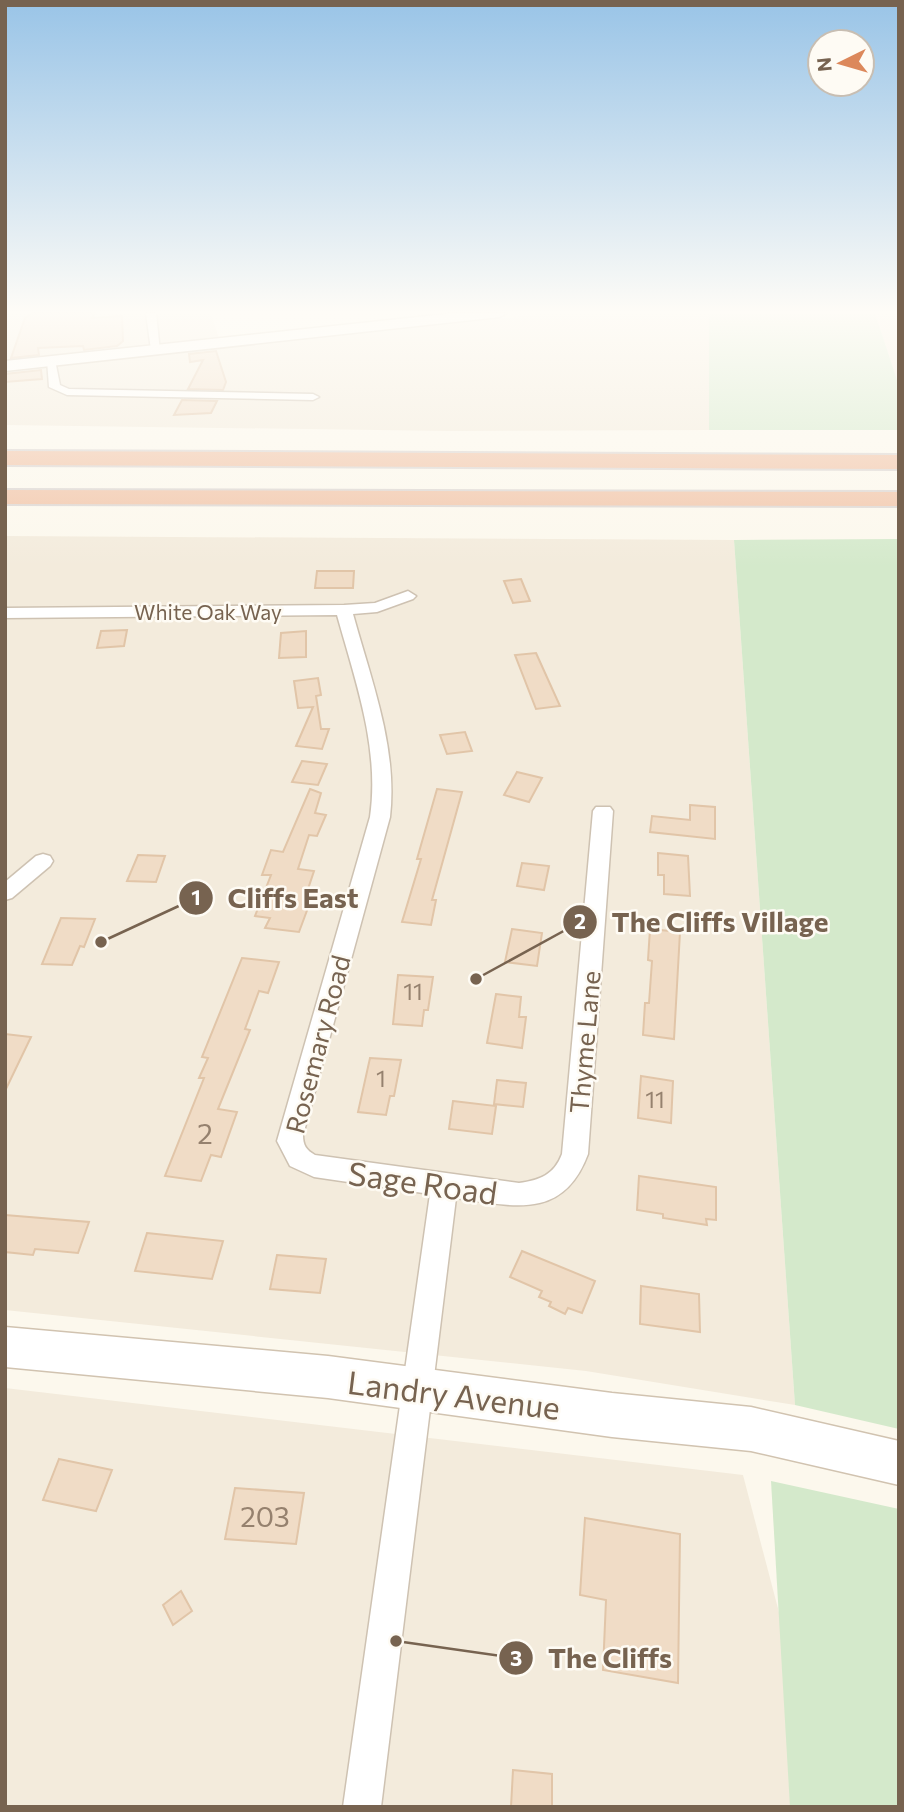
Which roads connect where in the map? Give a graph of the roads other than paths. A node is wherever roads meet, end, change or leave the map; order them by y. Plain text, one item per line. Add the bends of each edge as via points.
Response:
1 (5, 458) edge
2 (899, 462) edge
3 (5, 497) edge
4 (899, 499) edge
5 (408, 596) dead end
6 (344, 610) junction
7 (5, 613) edge
8 (604, 811) dead end
9 (43, 861) dead end
10 (5, 893) edge
11 (293, 1152) joint
12 (556, 1184) joint
13 (444, 1186) junction
14 (5, 1347) edge
15 (417, 1389) junction
16 (899, 1464) edge
17 (362, 1807) edge

1 - 2 highway
3 - 4 highway
5 - 6 street, White Oak Way via 377,607
6 - 7 street, White Oak Way
6 - 11 street, Rosemary Road via 381,758 384,803 291,1130
8 - 12 street, Thyme Lane via 575,1154
9 - 10 street
11 - 13 street, Sage Road via 314,1166
12 - 13 street, Sage Road via 519,1195
13 - 15 street
14 - 15 main road, Landry Avenue
15 - 16 main road, Landry Avenue via 751,1429
15 - 17 street

